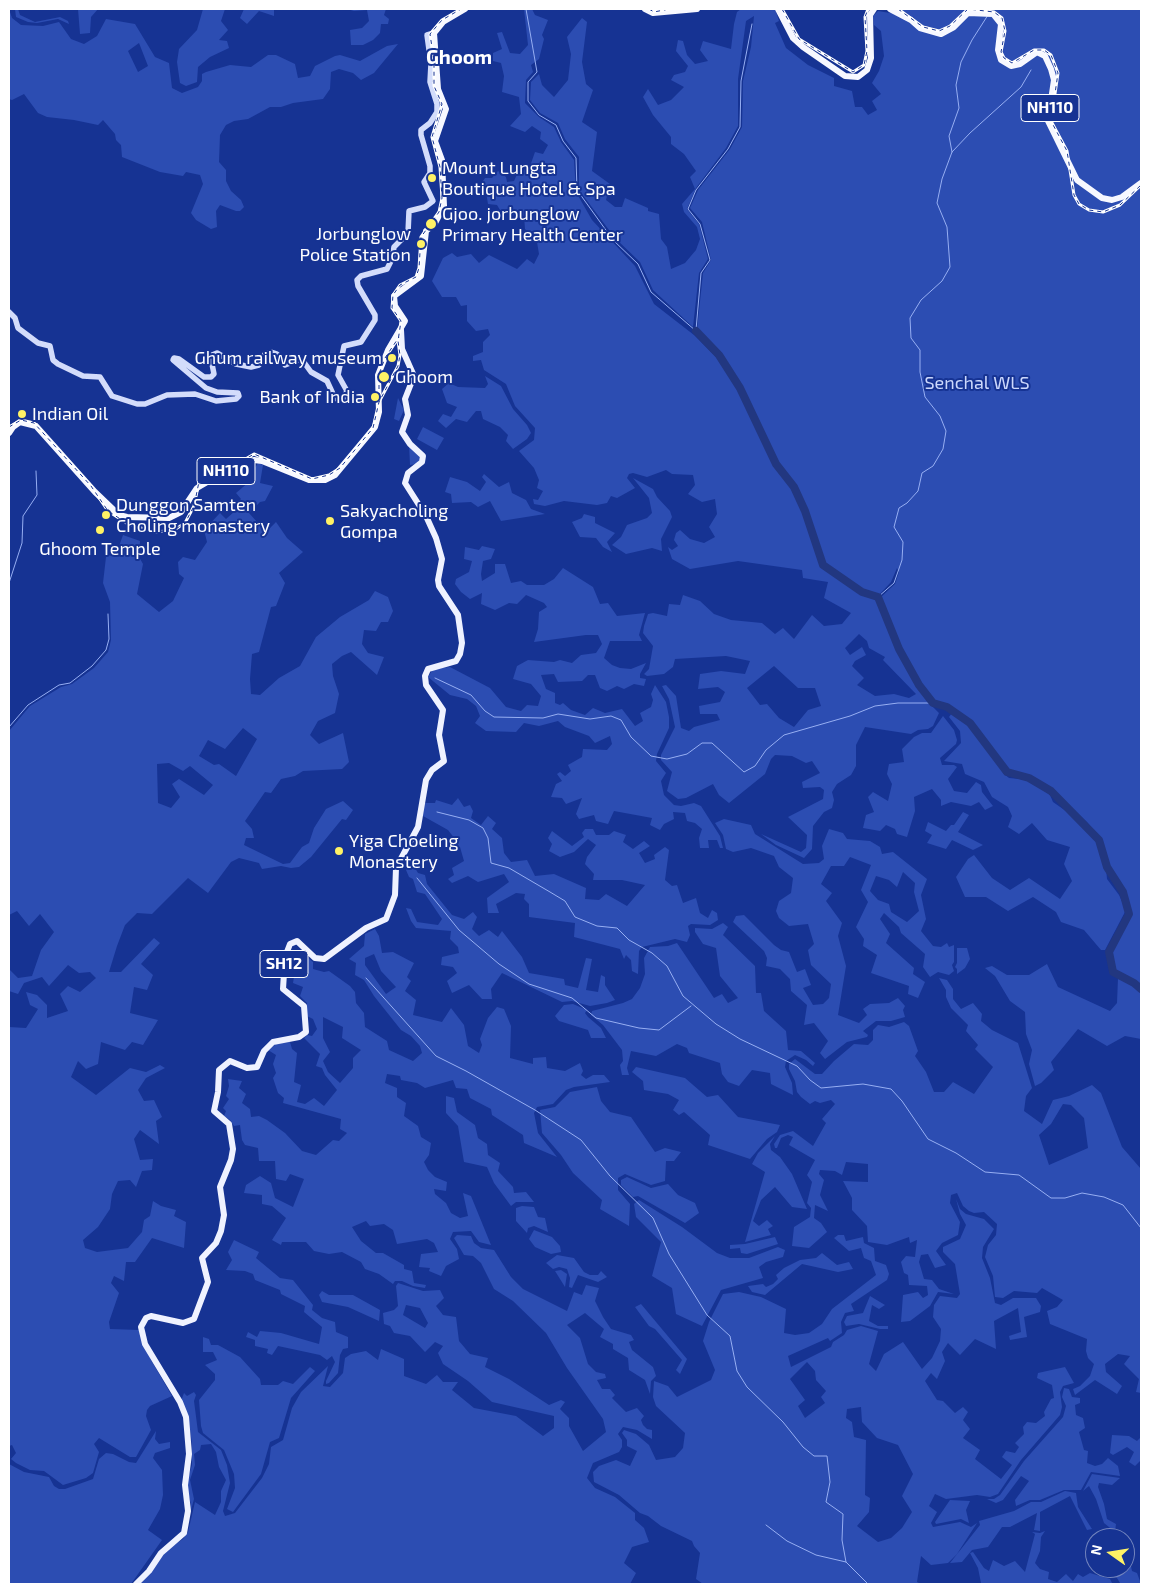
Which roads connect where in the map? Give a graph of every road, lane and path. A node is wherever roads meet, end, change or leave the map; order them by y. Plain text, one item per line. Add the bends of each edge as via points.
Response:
1 (465, 9) edge
2 (645, 9) edge
3 (697, 9) edge
4 (778, 9) edge
5 (874, 9) edge
6 (890, 9) edge
7 (434, 33) junction
8 (1141, 184) edge
9 (9, 312) edge
10 (401, 330) junction
11 (9, 433) edge
12 (136, 1584) edge

1 - 7 highway via 443,22
2 - 3 highway via 653,13
4 - 5 highway via 793,38 845,76 858,76 867,70 871,58 870,15
6 - 8 highway, NH110 via 920,28 941,34 968,13 993,14 1002,24 998,50 1001,60 1011,66 1020,64 1037,52 1045,56 1054,80 1048,121 1077,180 1102,198 1112,200
7 - 9 main road via 427,35 430,82 437,112 420,135 430,166 424,182 433,201 425,208 409,211 408,233 394,247 387,269 357,280 375,320 361,342 344,346 338,375 347,391 343,399 337,398 327,381 311,372 303,361 285,365 271,352 265,354 259,365 251,367 236,364 217,353 211,359 214,374 211,377 204,377 179,359 173,360 206,388 238,393 240,396 236,399 216,401 195,394 167,395 137,404 112,396 100,377 84,376 58,364 53,360 50,346 38,343 18,328
7 - 10 highway via 438,89 446,109 434,141 442,160 444,206 426,230 420,276 394,296 395,306 405,321
10 - 11 highway, NH110 via 378,375 376,427 335,475 325,480 309,480 254,460 197,488 181,512 169,518 127,517 118,514 95,492 36,426 20,422
10 - 12 main road, SH12 via 402,350 414,376 405,399 408,415 402,432 423,456 422,462 408,473 405,483 436,538 442,559 439,586 458,615 462,643 456,661 428,669 425,676 426,685 442,710 439,735 444,761 432,770 426,780 418,826 396,868 395,895 386,920 366,928 324,960 315,958 297,941 290,944 285,957 283,989 304,1006 306,1032 273,1042 264,1051 257,1067 247,1068 230,1061 219,1070 214,1111 229,1124 233,1149 220,1187 224,1214 221,1231 216,1243 202,1258 208,1282 194,1319 178,1322 151,1316 141,1327 145,1344 186,1417 188,1511 184,1533 161,1553

